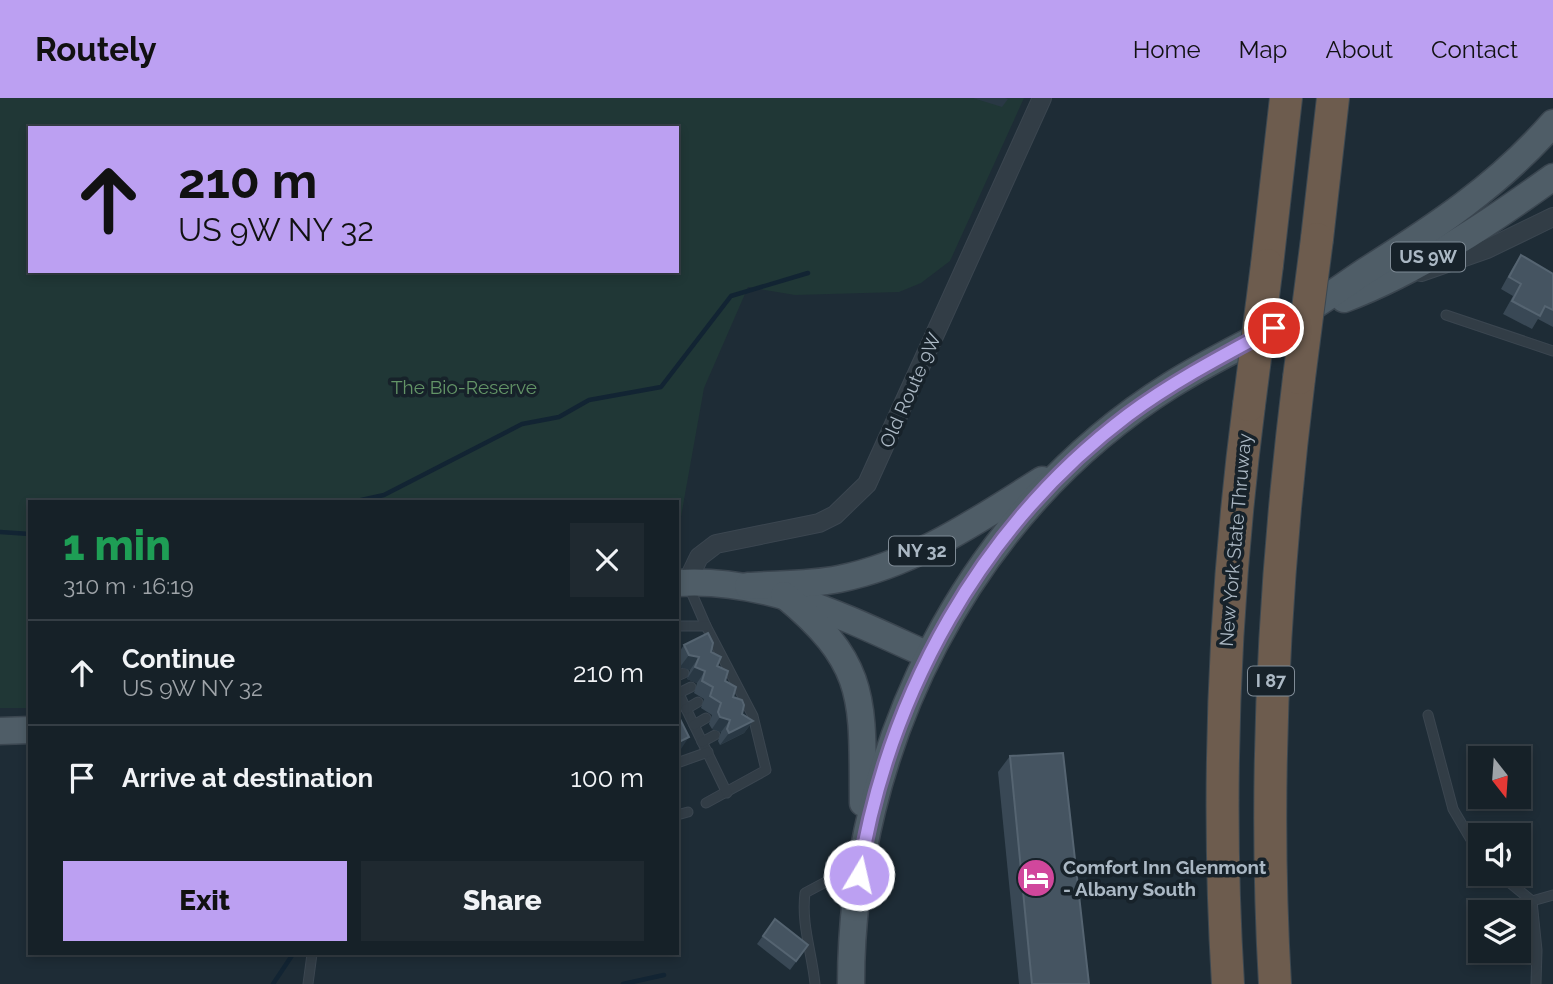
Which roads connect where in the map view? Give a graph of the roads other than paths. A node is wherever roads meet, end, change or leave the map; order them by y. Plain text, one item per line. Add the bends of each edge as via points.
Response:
1 (1042, 98) edge
2 (1286, 98) edge
3 (1334, 98) edge
4 (1553, 123) edge
5 (1553, 132) edge
6 (1525, 155) junction
7 (1553, 177) edge
8 (1553, 217) edge
9 (1381, 285) junction
10 (1446, 315) dead end
11 (1293, 318) junction
12 (1553, 351) edge
13 (1077, 459) junction
14 (682, 582) edge
15 (748, 586) junction
16 (784, 595) junction
17 (679, 626) edge
18 (706, 626) junction
19 (721, 655) junction
20 (928, 655) junction
21 (708, 661) edge
22 (691, 687) dead end
23 (679, 692) edge
24 (679, 694) edge
25 (698, 702) dead end
26 (686, 709) junction
27 (1428, 715) dead end
28 (706, 718) dead end
29 (694, 725) junction
30 (28, 730) edge
31 (0, 731) edge
32 (715, 735) dead end
33 (702, 741) junction
34 (708, 752) junction
35 (679, 762) edge
36 (727, 793) junction
37 (706, 803) dead end
38 (688, 812) dead end
39 (679, 814) edge
40 (1468, 835) edge
41 (864, 844) junction
42 (859, 875) junction
43 (1514, 886) edge
44 (1553, 895) edge
45 (1532, 901) junction
46 (313, 955) edge
47 (850, 983) edge
48 (308, 984) edge
49 (815, 984) edge
50 (1228, 984) edge
51 (1275, 984) edge
52 (1536, 984) edge

1 - 14 street, Old Route 9W via 867,484 835,515 819,523 716,544 699,556
2 - 50 highway, New York State Thruway / I 87, bridge via 1231,563 1223,688
3 - 51 highway, I 87, bridge via 1284,508 1271,676 1269,832
4 - 6 main road, US 9W
5 - 6 main road, US 9W
6 - 11 main road, US 9W via 1441,225
7 - 9 main road, US 9W
8 - 9 street via 1487,249
9 - 11 main road, US 9W
10 - 12 lane
11 - 13 main road, US 9W via 1168,387
13 - 15 main road, NY 32 via 948,537 883,567 824,581
13 - 20 main road, US 9W via 995,549
14 - 15 main road, NY 32
14 - 18 lane
15 - 16 main road, NY 32
16 - 20 main road, NY 32
16 - 41 main road via 834,642 854,680 861,710
17 - 18 lane
18 - 19 lane
19 - 21 lane
19 - 36 lane via 750,718 765,770
20 - 41 main road, US 9W via 883,764
22 - 23 lane
24 - 26 lane
25 - 26 lane
26 - 29 lane
27 - 40 lane via 1453,809
28 - 29 lane
29 - 33 lane
30 - 31 main road
32 - 33 lane
33 - 34 lane
34 - 35 lane
34 - 36 lane
36 - 37 lane
38 - 39 lane
41 - 42 main road, US 9W
42 - 47 main road, US 9W
42 - 49 lane via 835,877 805,893 802,917
43 - 45 lane
44 - 45 lane
45 - 52 lane
46 - 48 lane

